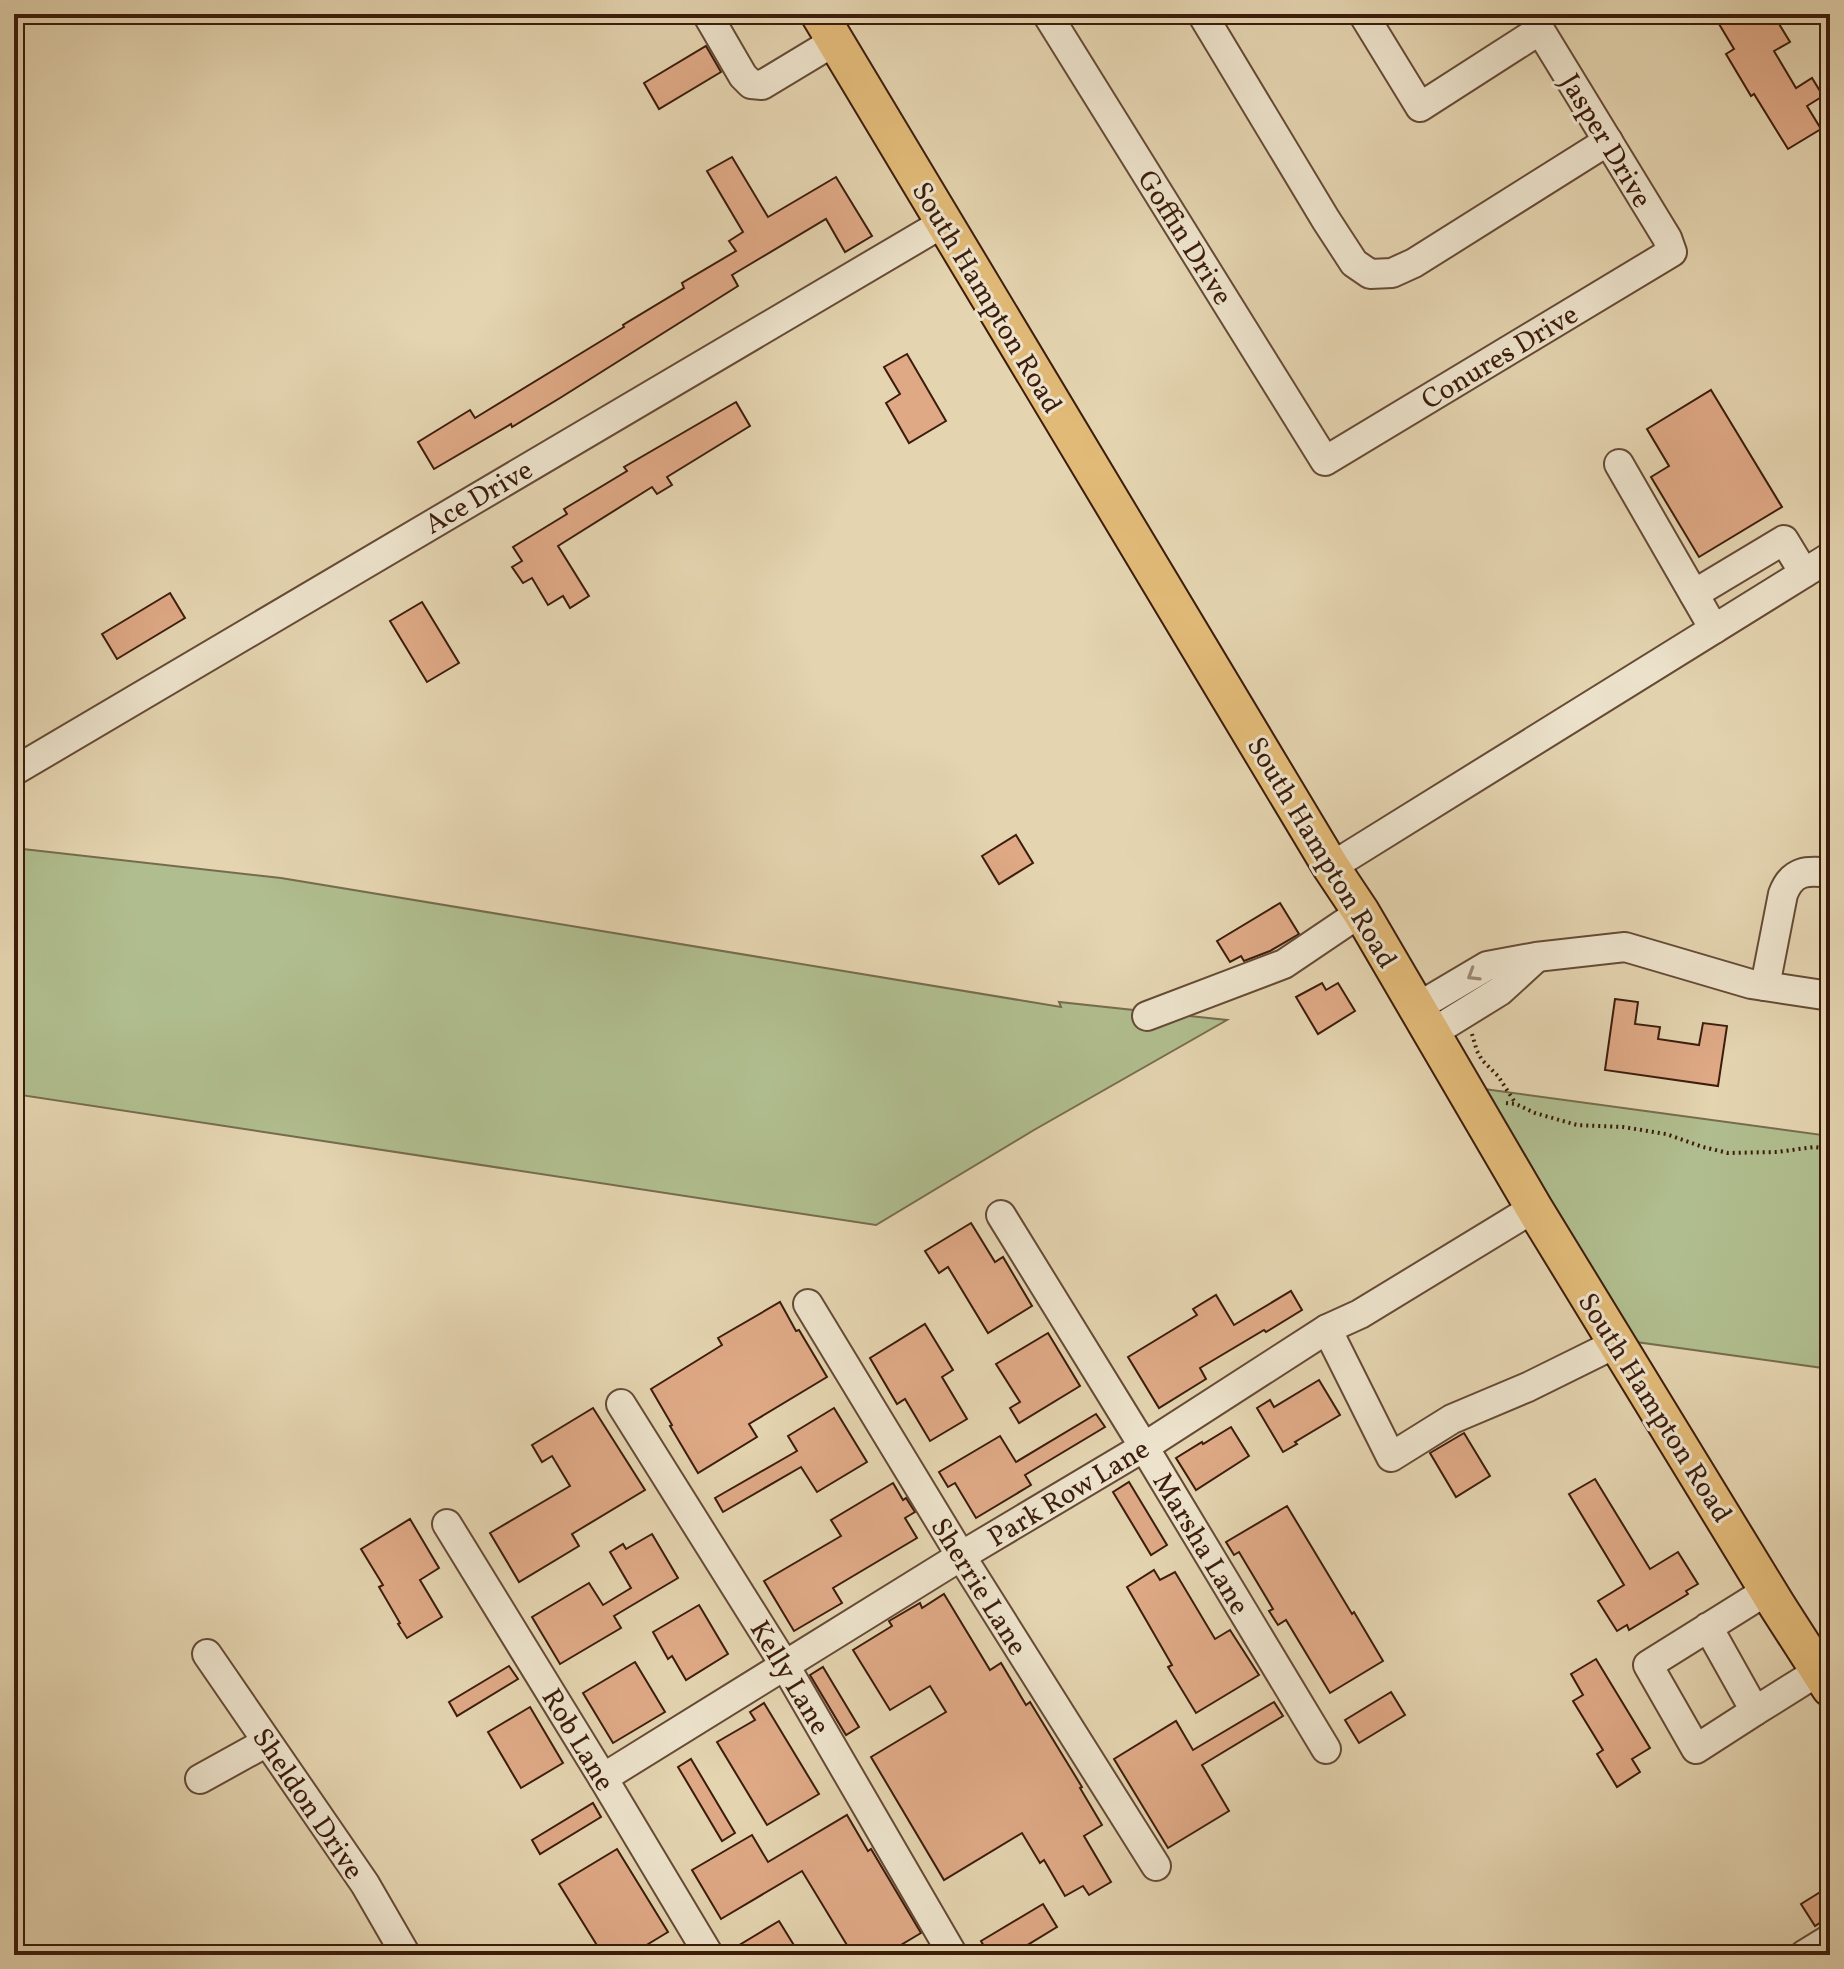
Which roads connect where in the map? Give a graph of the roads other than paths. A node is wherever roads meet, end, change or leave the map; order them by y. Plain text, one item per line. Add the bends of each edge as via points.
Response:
1 (707, 14) edge
2 (1047, 14) edge
3 (1202, 14) edge
4 (1363, 14) edge
5 (827, 27) edge
6 (1608, 141) junction
7 (943, 223) junction
8 (1672, 252) joint
9 (1325, 461) joint
10 (1619, 464) dead end
11 (1830, 557) edge
12 (1804, 573) junction
13 (1694, 594) junction
14 (1714, 629) junction
15 (14, 771) edge
16 (1331, 867) junction
17 (1830, 873) edge
18 (1361, 912) junction
19 (1536, 957) junction
20 (1765, 986) junction
21 (1830, 996) edge
22 (1147, 1016) dead end
23 (1436, 1019) junction
24 (1534, 1208) junction
25 (1001, 1215) dead end
26 (808, 1304) dead end
27 (1327, 1329) junction
28 (1617, 1343) junction
29 (621, 1404) dead end
30 (1144, 1447) junction
31 (447, 1524) dead end
32 (961, 1556) junction
33 (1768, 1590) junction
34 (1708, 1627) junction
35 (207, 1654) dead end
36 (784, 1664) junction
37 (1825, 1679) edge
38 (1755, 1711) junction
39 (267, 1742) junction
40 (1326, 1749) dead end
41 (603, 1778) junction
42 (200, 1779) dead end
43 (1156, 1866) dead end
44 (1830, 1939) edge
45 (406, 1955) edge
46 (709, 1955) edge
47 (953, 1955) edge
48 (1804, 1955) edge

1 - 5 street via 751,84 762,85
2 - 9 street, Goffin Drive
3 - 6 street via 1340,242 1354,263 1370,274 1392,273 1414,263
4 - 6 street, Jasper Drive via 1420,107 1540,30
5 - 7 main road, South Hampton Road
6 - 8 street, Jasper Drive
7 - 15 street, Ace Drive
7 - 16 main road, South Hampton Road
8 - 9 street, Conures Drive
10 - 13 street
11 - 12 street
12 - 13 street via 1784,540
12 - 14 street
13 - 14 street
14 - 16 street
16 - 18 main road, South Hampton Road
17 - 20 street via 1795,875 1787,883
18 - 22 street via 1284,964
18 - 23 main road, South Hampton Road
19 - 20 street via 1625,947
19 - 23 street via 1500,991
19 -> 23 street via 1487,966
20 - 21 street
23 - 24 main road, South Hampton Road
24 - 27 street, Park Row Lane
24 - 28 main road, South Hampton Road
25 - 30 street, Marsha Lane
26 - 32 street, Sherrie Lane
27 - 28 street via 1391,1457 1452,1419
27 - 30 street, Park Row Lane
28 - 33 main road, South Hampton Road
29 - 36 street, Kelly Lane
30 - 32 street, Park Row Lane
30 - 40 street, Marsha Lane
31 - 41 street, Rob Lane
32 - 36 street, Park Row Lane
32 - 43 street, Sherrie Lane
33 - 34 street
33 - 37 main road, South Hampton Road
34 - 38 street
34 - 38 street via 1648,1665 1696,1749
35 - 39 street, Sheldon Drive
36 - 41 street, Park Row Lane
36 - 47 street, Kelly Lane
37 - 38 street
39 - 42 street
39 - 45 street, Sheldon Drive via 365,1884
41 - 46 street, Rob Lane
44 - 48 street

